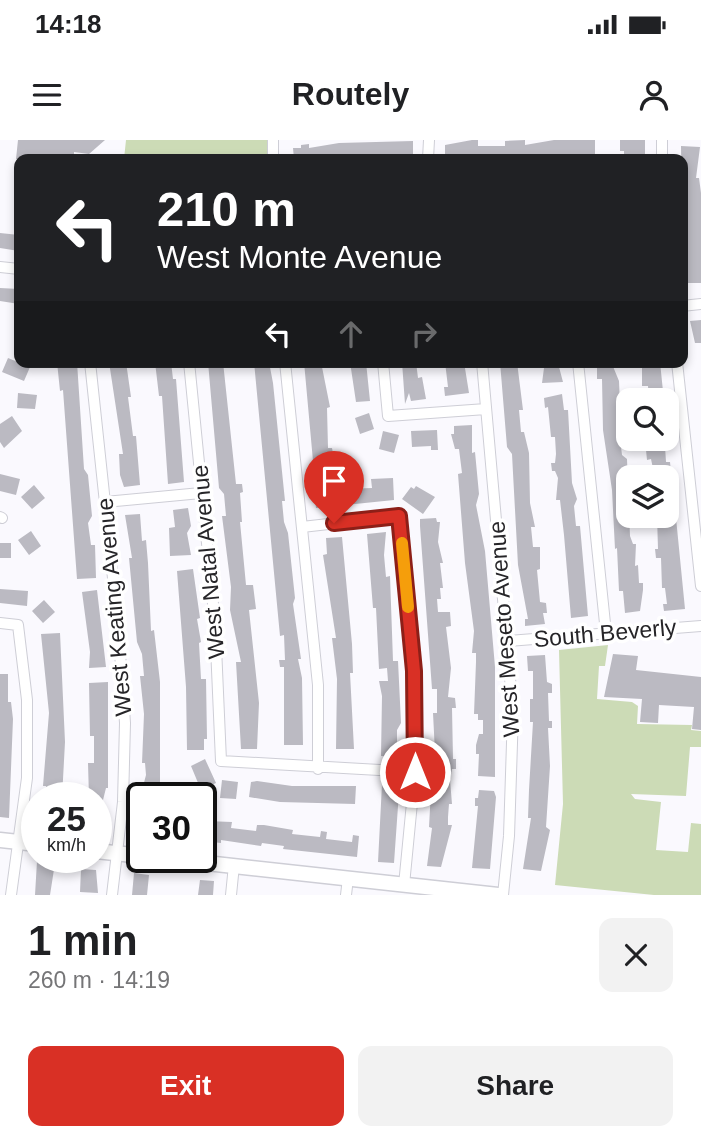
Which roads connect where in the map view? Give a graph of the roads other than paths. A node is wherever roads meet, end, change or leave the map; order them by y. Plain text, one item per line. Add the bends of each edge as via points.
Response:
1 (91, 368) edge
2 (190, 368) edge
3 (286, 368) edge
4 (384, 368) edge
5 (483, 368) edge
6 (579, 368) edge
7 (678, 368) edge
8 (486, 409) junction
9 (201, 493) junction
10 (105, 502) junction
11 (302, 527) junction
12 (701, 586) edge
13 (0, 624) edge
14 (701, 626) edge
15 (606, 633) junction
16 (508, 641) junction
17 (318, 769) junction
18 (415, 772) junction
19 (0, 840) edge
20 (20, 842) junction
21 (112, 852) edge
22 (118, 853) junction
23 (126, 854) edge
24 (217, 863) edge
25 (234, 865) junction
26 (348, 878) junction
27 (404, 885) junction
28 (463, 892) edge
29 (11, 895) edge
30 (112, 895) edge
31 (231, 895) edge
32 (346, 895) edge
33 (500, 895) edge

1 - 10 street, West Keating Avenue
2 - 9 street, West Natal Avenue
3 - 11 street
4 - 8 street via 388,416
5 - 8 street, West Meseto Avenue
6 - 15 street
7 - 12 street
8 - 16 street, West Meseto Avenue
9 - 10 street
9 - 17 street, West Natal Avenue via 216,638 222,761
10 - 22 street, West Keating Avenue via 125,723
11 - 17 street via 318,685
11 - 18 street via 399,516 414,671
13 - 20 street via 18,625 27,700 27,778
14 - 15 street, South Beverly
15 - 16 street, South Beverly
16 - 33 street, West Meseto Avenue via 512,781
17 - 18 street
18 - 27 street
19 - 20 street
20 - 29 street
21 - 22 street
22 - 23 street
22 - 30 street, West Keating Avenue
24 - 25 street
25 - 26 street
25 - 31 street
26 - 27 street
26 - 32 street
27 - 28 street
28 - 33 street

